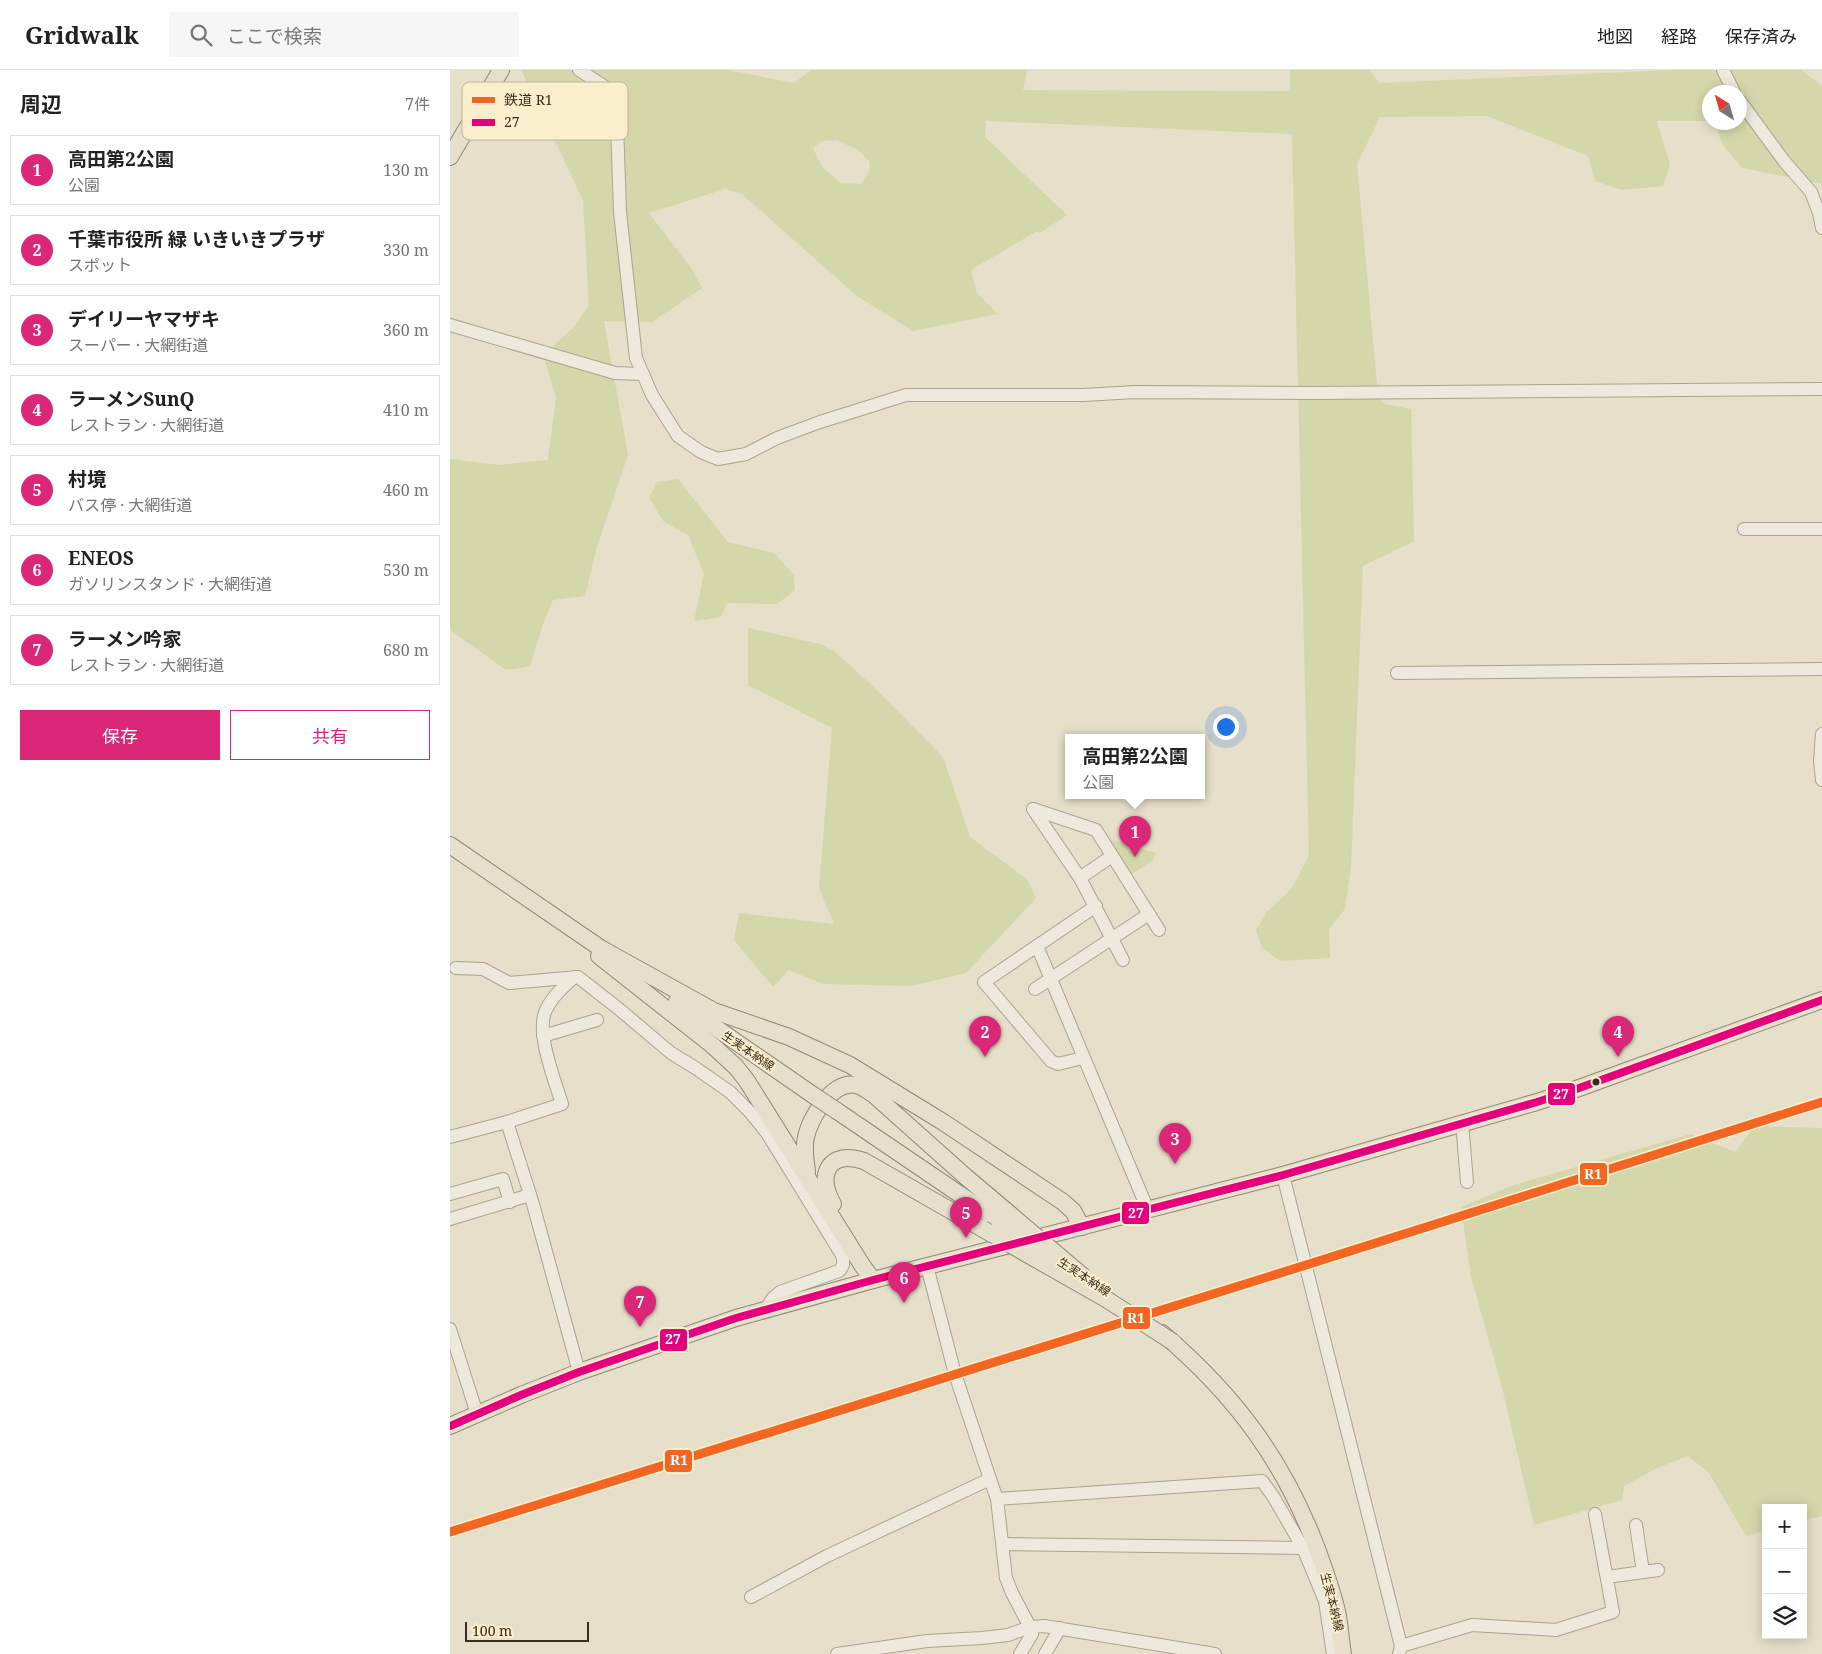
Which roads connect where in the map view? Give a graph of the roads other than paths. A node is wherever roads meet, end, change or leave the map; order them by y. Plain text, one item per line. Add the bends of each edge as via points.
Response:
1 (501, 70) edge
2 (579, 70) edge
3 (1723, 70) edge
4 (494, 82) edge
5 (598, 82) edge
6 (1730, 85) edge
7 (1747, 111) edge
8 (462, 137) edge
9 (619, 140) edge
10 (450, 157) edge
11 (1822, 228) edge
12 (450, 325) edge
13 (642, 374) junction
14 (1822, 389) edge
15 (1744, 529) dead end
16 (1822, 529) edge
17 (1822, 669) edge
18 (1397, 673) dead end
19 (1822, 734) edge
20 (1821, 765) edge
21 (1822, 780) edge
22 (450, 845) edge
23 (1112, 856) junction
24 (450, 859) edge
25 (1080, 878) junction
26 (1096, 906) junction
27 (1150, 914) junction
28 (1159, 930) dead end
29 (1113, 939) junction
30 (1037, 946) junction
31 (600, 952) junction
32 (1123, 960) dead end
33 (456, 968) dead end
34 (574, 978) junction
35 (1051, 980) junction
36 (1035, 989) dead end
37 (1822, 1000) edge
38 (597, 1020) dead end
39 (543, 1036) junction
40 (1083, 1058) junction
41 (507, 1122) junction
42 (1462, 1122) junction
43 (450, 1137) edge
44 (1283, 1175) junction
45 (808, 1177) junction
46 (1467, 1182) dead end
47 (450, 1194) edge
48 (530, 1195) junction
49 (510, 1202) junction
50 (1148, 1210) junction
51 (1005, 1218) junction
52 (450, 1219) edge
53 (1082, 1227) junction
54 (928, 1266) junction
55 (873, 1280) junction
56 (765, 1310) junction
57 (450, 1329) edge
58 (1173, 1342) junction
59 (579, 1372) junction
60 (477, 1414) junction
61 (450, 1426) edge
62 (990, 1479) junction
63 (997, 1500) junction
64 (1595, 1514) dead end
65 (1636, 1525) dead end
66 (1002, 1544) junction
67 (1303, 1548) junction
68 (1658, 1570) dead end
69 (1643, 1572) junction
70 (1607, 1577) junction
71 (751, 1597) dead end
72 (1030, 1627) junction
73 (1060, 1628) junction
74 (1400, 1650) edge
75 (837, 1654) edge
76 (1020, 1654) edge
77 (1045, 1654) edge
78 (1216, 1654) edge
79 (1333, 1654) edge
80 (1343, 1654) edge

1 - 4 main road
2 - 5 street
3 - 6 street
7 - 11 street via 1811,192
8 - 10 main road
9 - 13 street via 620,212 634,345
12 - 13 street via 615,373
13 - 14 street via 678,436 718,459 746,454 820,422 906,395
15 - 16 street
17 - 18 street
19 - 20 street
20 - 21 street
22 - 31 main road, 生実本納線
23 - 25 street
23 - 25 street via 1096,830 1033,809
23 - 27 street
24 - 31 main road, 生実本納線
25 - 26 street
26 - 29 street
26 - 30 street
27 - 28 street
27 - 29 street
29 - 32 street
29 - 35 street
30 - 35 street
30 - 40 street via 984,982 1051,1062 1058,1064
31 - 45 main road via 736,1067
31 - 51 main road, 生実本納線, bridge via 813,1095
31 - 53 main road via 714,1011 789,1037 850,1065 1063,1202 1073,1211
33 - 34 street via 482,965 509,984
34 - 39 street via 552,998 546,1009 542,1018
34 - 56 street via 578,977 671,1053 730,1092 750,1112 767,1132 842,1255 844,1262 839,1271 780,1292
35 - 36 street
35 - 40 street
37 - 42 main road via 1568,1092
38 - 39 street
39 - 41 street via 562,1104
40 - 50 street
41 - 43 street
41 - 48 street
42 - 44 main road
42 - 46 street
44 - 50 main road
44 - 74 street
45 - 51 main road via 805,1138 818,1109 833,1091 856,1085 873,1094
45 - 55 main road
47 - 49 street via 503,1179
48 - 49 street
48 - 59 street
49 - 52 street
50 - 53 main road
51 - 58 main road, 生実本納線, bridge
53 - 54 main road
54 - 55 main road
54 - 62 street via 956,1374
55 - 56 main road
55 - 58 main road, bridge via 870,1262 828,1195 825,1178 835,1160 848,1157 864,1161 1099,1295
56 - 59 main road
57 - 60 street
58 - 80 main road, 生実本納線 via 1232,1402 1274,1458 1308,1526 1334,1600
59 - 60 main road
60 - 61 main road
62 - 63 street
62 - 71 street via 827,1556
63 - 66 street
63 - 67 street via 1262,1481
64 - 70 street
65 - 69 street
66 - 67 street
66 - 72 street via 1006,1578
67 - 79 street via 1325,1601
68 - 69 street
69 - 70 street
70 - 74 street via 1614,1612 1556,1630 1472,1625
72 - 73 street
72 - 75 street via 1008,1635 927,1641
72 - 76 street via 1032,1634
73 - 77 street
73 - 78 street

